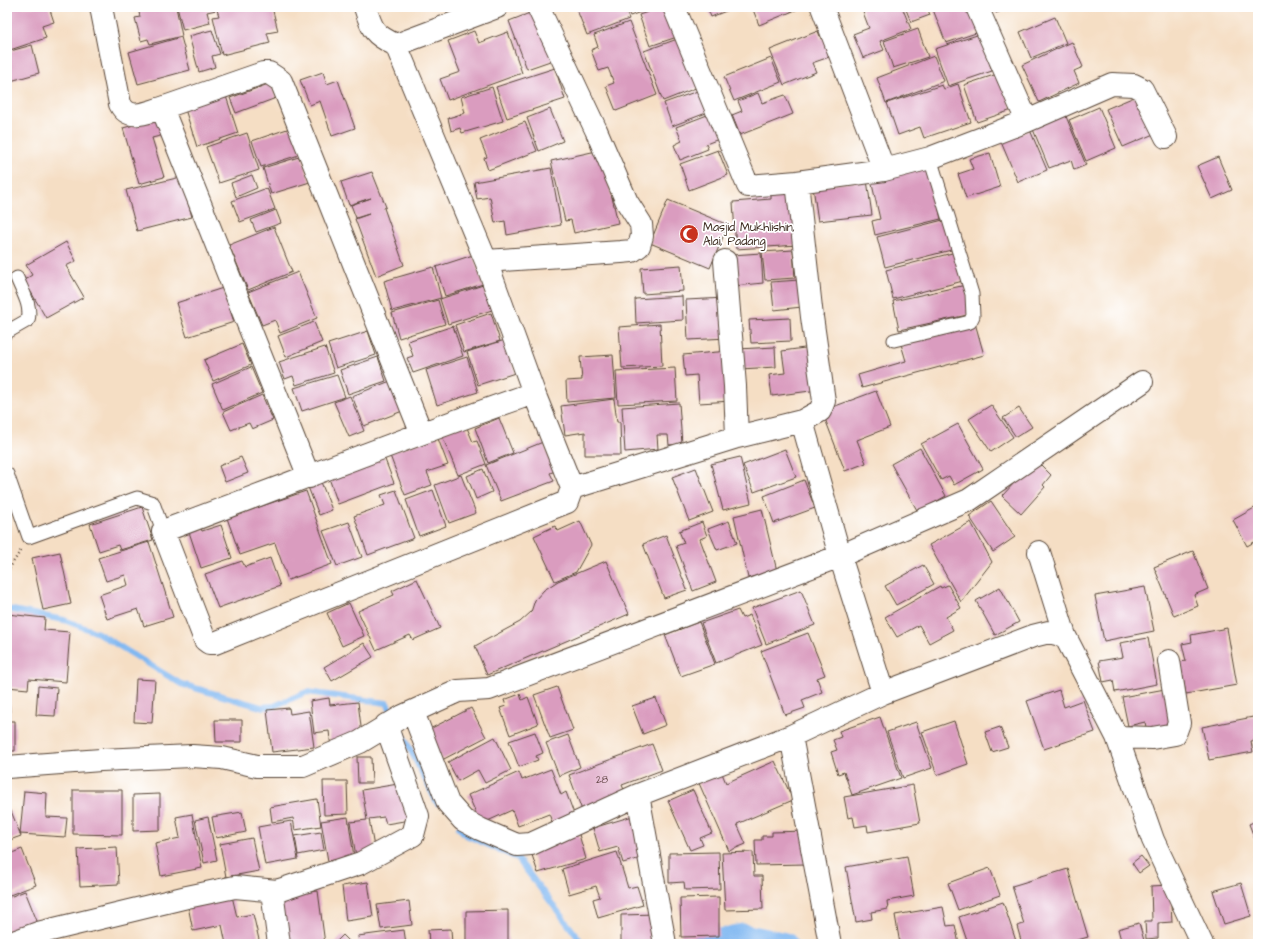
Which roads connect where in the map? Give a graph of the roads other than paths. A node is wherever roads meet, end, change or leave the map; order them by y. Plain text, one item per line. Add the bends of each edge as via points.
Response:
1 (101, 7) edge
2 (365, 7) edge
3 (497, 7) edge
4 (538, 7) edge
5 (674, 7) edge
6 (822, 7) edge
7 (977, 7) edge
8 (396, 45) junction
9 (162, 108) junction
10 (1027, 121) junction
11 (1166, 137) dead end
12 (930, 158) junction
13 (884, 170) junction
14 (797, 182) junction
15 (486, 261) junction
16 (725, 261) dead end
17 (17, 278) dead end
18 (7, 332) edge
19 (894, 340) dead end
20 (1142, 382) dead end
21 (534, 393) junction
22 (802, 421) junction
23 (421, 432) junction
24 (737, 437) junction
25 (7, 474) edge
26 (309, 477) junction
27 (572, 488) junction
28 (163, 531) junction
29 (1039, 552) dead end
30 (840, 556) junction
31 (1065, 636) junction
32 (1169, 661) dead end
33 (883, 693) junction
34 (399, 719) junction
35 (791, 736) junction
36 (1117, 737) junction
37 (7, 767) edge
38 (638, 795) junction
39 (277, 891) junction
40 (8, 944) edge
41 (279, 944) edge
42 (665, 944) edge
43 (830, 944) edge
44 (1202, 944) edge

1 - 9 street via 120,104 124,111 129,115 136,115
2 - 8 street via 372,28 384,40
3 - 8 street
4 - 15 street via 627,202 641,224 642,236 639,246 632,251
5 - 14 street via 748,186
6 - 13 street
7 - 10 street
8 - 15 street
9 - 23 street via 263,74 276,76 281,81
9 - 26 street
10 - 11 street via 1112,84 1134,84 1142,89
10 - 12 street
12 - 13 street
12 - 19 lane via 972,294 973,316 970,322
13 - 14 street
14 - 22 street via 824,401 820,411
15 - 21 street
16 - 24 street via 736,386
17 - 18 lane via 28,304 28,320
20 - 30 street via 969,500
21 - 23 street
21 - 27 street
22 - 24 street
22 - 30 street
23 - 26 street
24 - 27 street
25 - 28 lane via 29,537 137,498 153,504
26 - 28 street
27 - 28 street via 567,502 215,643 205,640
29 - 31 street
30 - 33 street
30 - 34 street via 489,689 458,691
31 - 33 street via 1049,632 1033,636
31 - 36 street
32 - 36 street via 1179,723 1176,734 1152,738
33 - 35 street
34 - 37 street via 360,742 303,766 257,766 222,758 192,756
34 - 38 street via 448,803 463,820 500,839 516,844 531,844
34 - 39 street via 418,816 413,834 360,863
35 - 38 street
35 - 43 street
36 - 44 street via 1153,840
38 - 42 street
39 - 40 street via 235,887 38,933
39 - 41 street via 273,899

